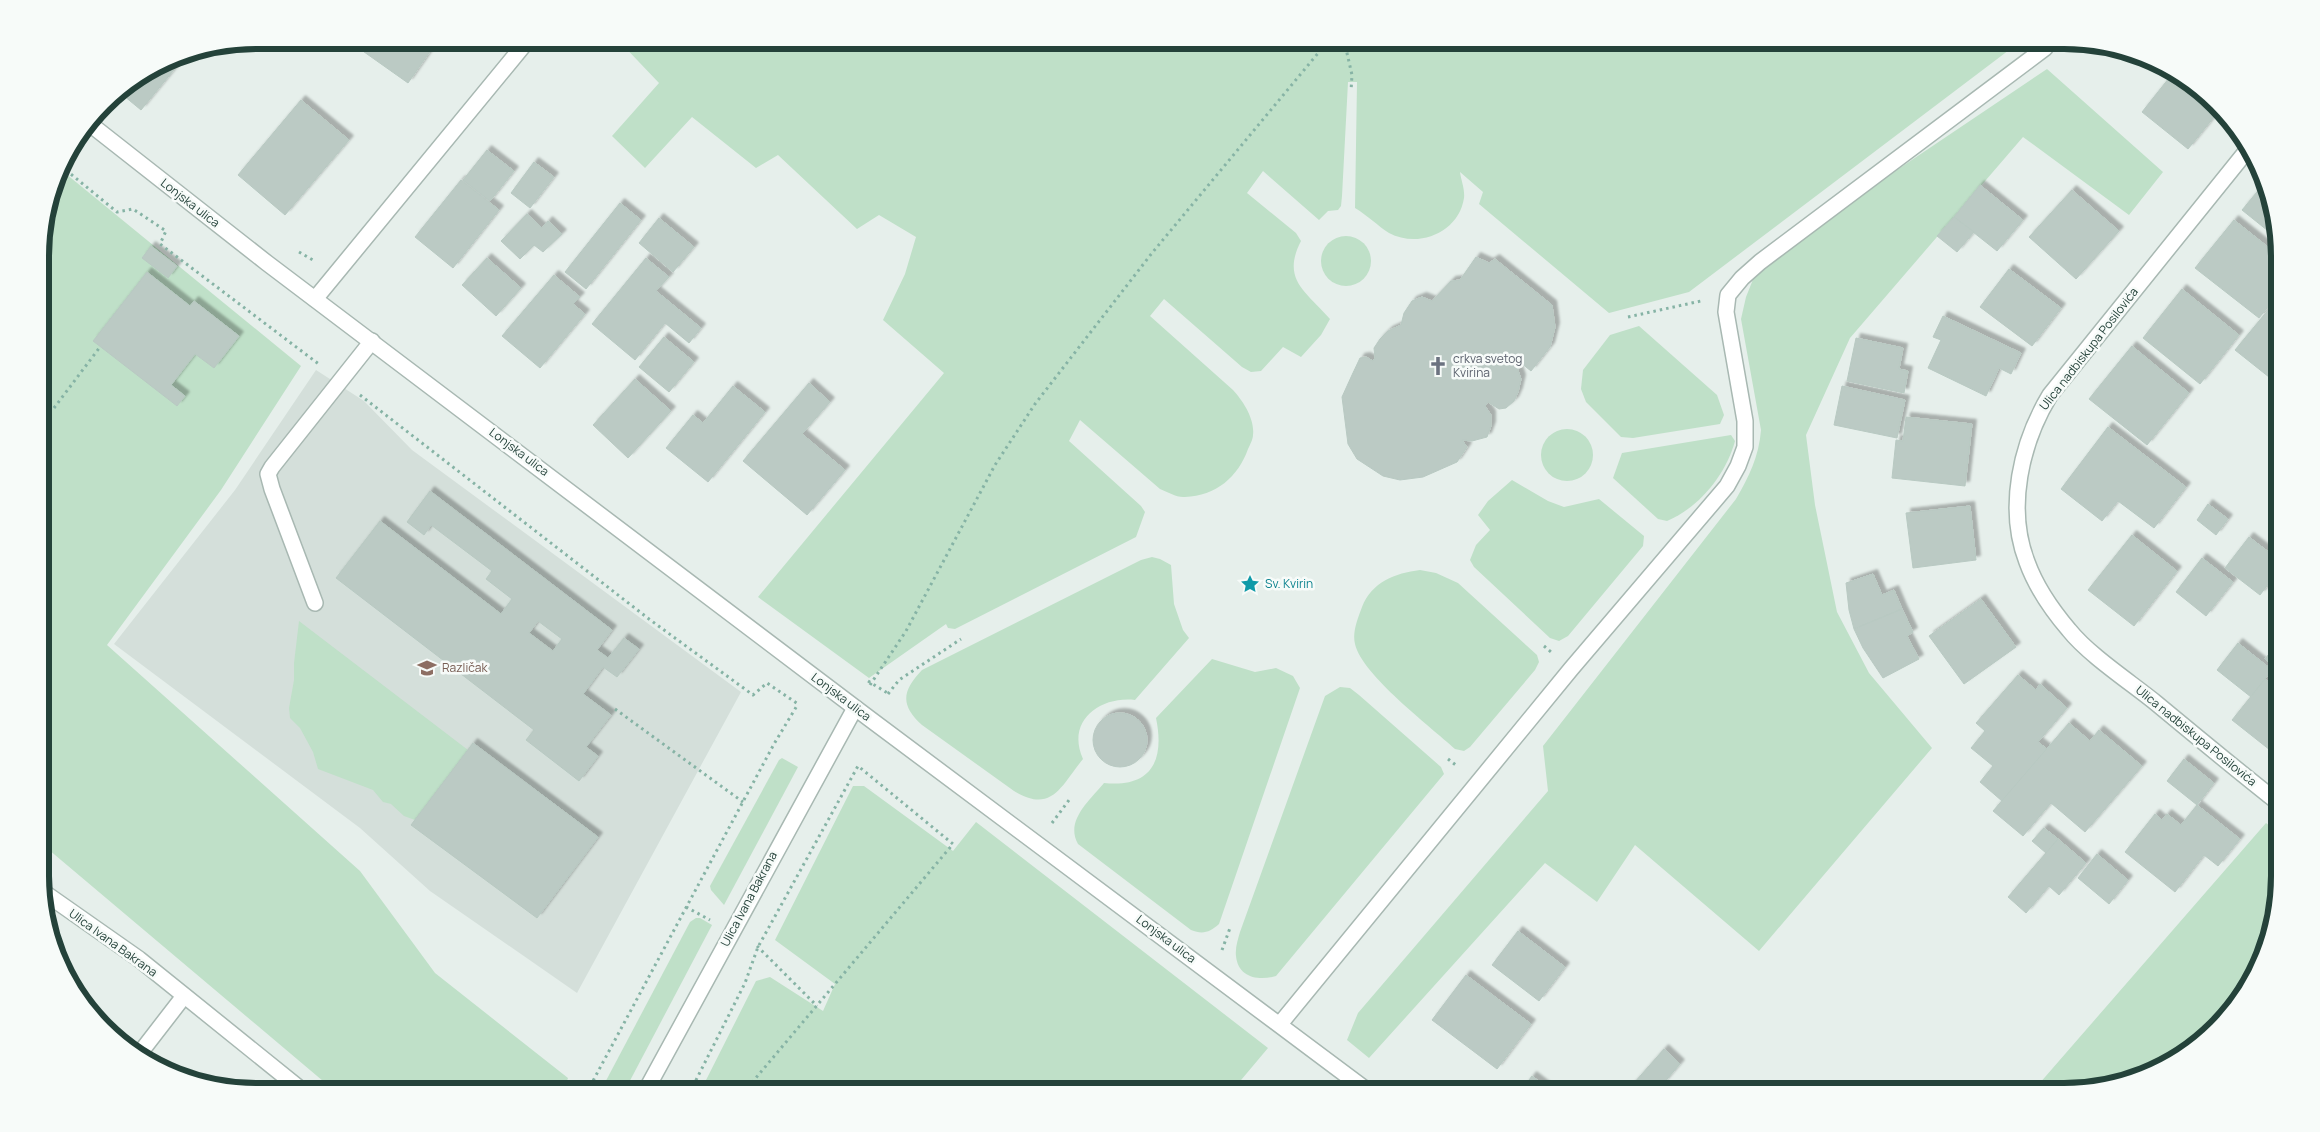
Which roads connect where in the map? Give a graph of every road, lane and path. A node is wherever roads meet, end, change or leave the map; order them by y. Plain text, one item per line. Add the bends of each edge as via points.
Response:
1 (521, 49) edge
2 (1321, 49) edge
3 (1346, 49) edge
4 (2044, 49) edge
5 (1351, 91) dead end
6 (94, 127) edge
7 (2245, 153) edge
8 (67, 171) edge
9 (1728, 295) junction
10 (315, 299) junction
11 (1628, 317) dead end
12 (372, 341) junction
13 (100, 347) dead end
14 (340, 380) junction
15 (54, 408) dead end
16 (315, 603) dead end
17 (961, 639) dead end
18 (815, 677) junction
19 (798, 704) junction
20 (855, 708) junction
21 (615, 709) dead end
22 (870, 719) junction
23 (2271, 798) edge
24 (743, 802) junction
25 (50, 897) edge
26 (758, 947) junction
27 (184, 996) junction
28 (817, 1006) junction
29 (1280, 1024) junction
30 (143, 1049) edge
31 (293, 1083) edge
32 (592, 1083) edge
33 (650, 1083) edge
34 (695, 1083) edge
35 (752, 1083) edge
36 (1357, 1083) edge

1 - 10 street
2 - 20 path via 1152,252 1035,404 995,465 906,631
3 - 5 path via 1352,75
4 - 9 street via 1760,262
6 - 10 street, Lonjska ulica
7 - 23 street, Ulica nadbiskupa Posilovića via 2050,395 2027,441 2020,474 2019,531 2036,584 2070,631
8 - 14 path via 117,212 133,210 166,231 160,244
9 - 11 path
9 - 29 street via 1726,312 1745,421 1745,447 1726,486 1558,684
10 - 12 street, Lonjska ulica
12 - 14 street
12 - 18 street, Lonjska ulica
13 - 15 path
14 - 16 street via 268,474
14 - 19 path via 649,619 753,695 767,683
17 - 22 path via 900,680
18 - 19 path
18 - 20 street, Lonjska ulica
19 - 24 path
20 - 22 street, Lonjska ulica
20 - 33 street, Ulica Ivana Bakrana
21 - 24 path
22 - 29 street, Lonjska ulica
24 - 32 path
25 - 27 street, Ulica Ivana Bakrana
26 - 28 path
26 - 28 path via 858,766 953,844
26 - 34 path via 745,983
27 - 30 street
27 - 31 street, Ulica Ivana Bakrana
28 - 35 path
29 - 36 street, Lonjska ulica

